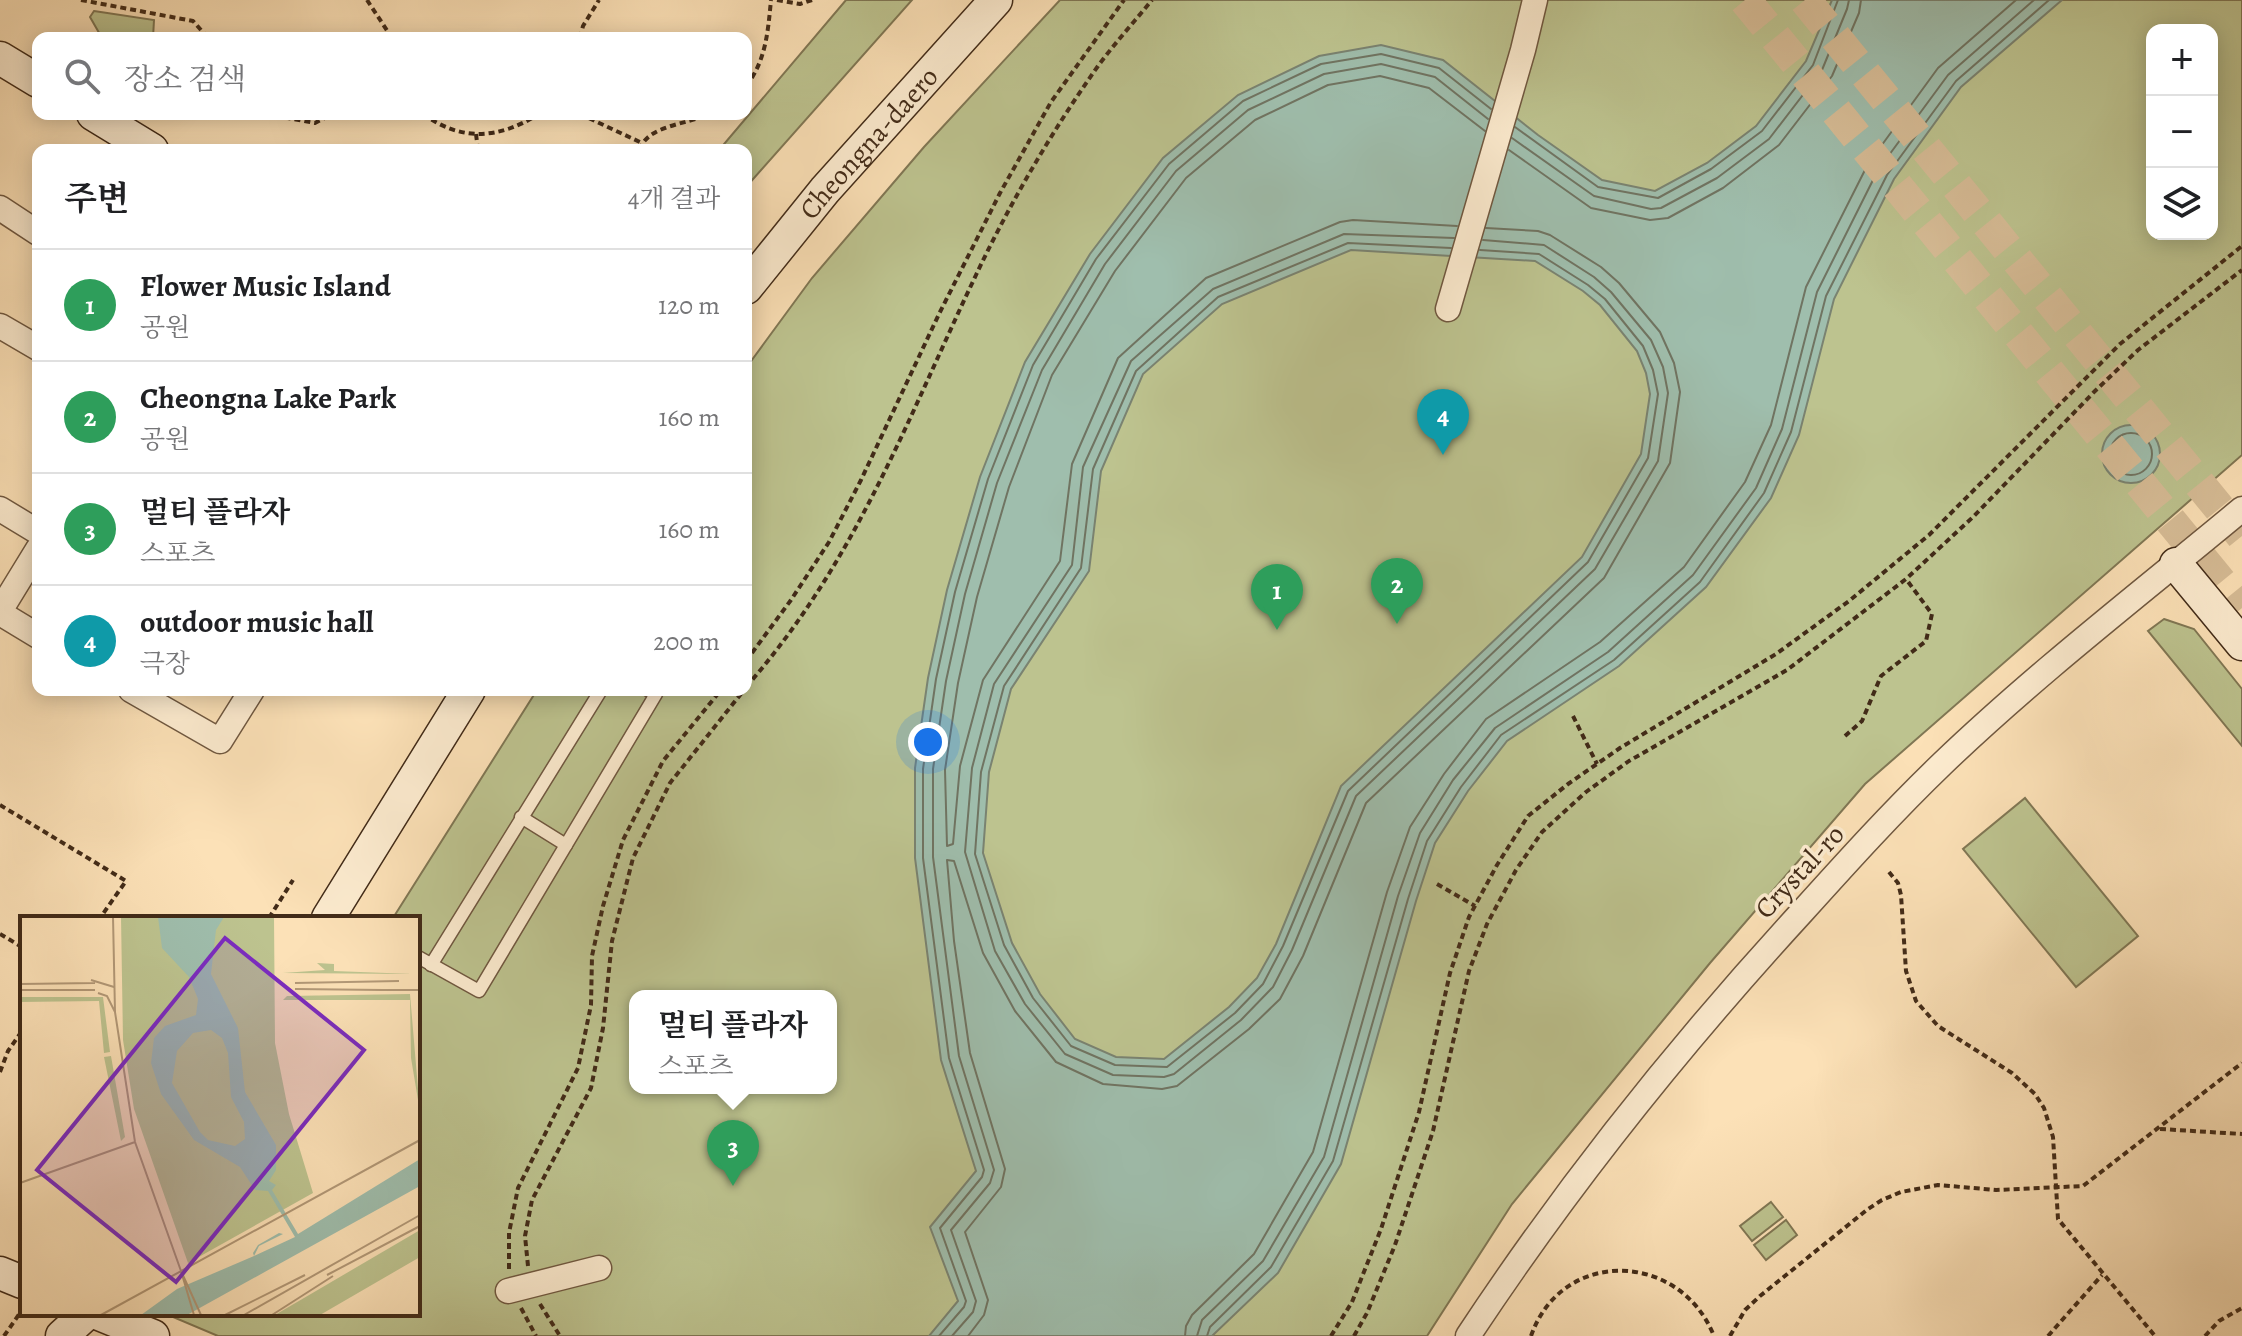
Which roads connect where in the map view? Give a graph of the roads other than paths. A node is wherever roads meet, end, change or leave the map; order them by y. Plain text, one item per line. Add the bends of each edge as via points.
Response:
1 (996, 0) edge
2 (1535, 0) edge
3 (0, 58) edge
4 (32, 77) edge
5 (103, 120) edge
6 (142, 144) edge
7 (0, 208) edge
8 (32, 229) edge
9 (752, 281) edge
10 (1448, 309) dead end
11 (0, 326) edge
12 (32, 345) edge
13 (0, 509) edge
14 (2242, 509) edge
15 (32, 528) edge
16 (32, 559) edge
17 (2176, 564) junction
18 (0, 612) edge
19 (2238, 628) edge
20 (32, 632) edge
21 (141, 696) edge
22 (248, 696) edge
23 (465, 696) edge
24 (597, 696) edge
25 (655, 696) edge
26 (521, 817) junction
27 (566, 845) junction
28 (335, 913) edge
29 (420, 958) edge
30 (431, 965) junction
31 (599, 1268) dead end
32 (0, 1273) edge
33 (20, 1281) edge
34 (518, 1288) road end
35 (86, 1316) edge
36 (88, 1316) edge
37 (104, 1316) edge
38 (62, 1336) edge
39 (90, 1336) edge
40 (153, 1336) edge
41 (1468, 1336) edge

1 - 9 street, Cheongna-daero via 825,190
2 - 10 street
3 - 4 street
5 - 6 street
7 - 8 street
11 - 12 street
13 - 15 street
14 - 17 street, Crystal-ro
16 - 18 street
17 - 19 street
17 - 41 street, Crystal-ro via 1961,746 1837,873 1726,996 1591,1162
18 - 20 street
21 - 22 street via 220,741
23 - 28 street
24 - 26 lane
25 - 27 lane
26 - 27 lane
26 - 30 lane
27 - 30 lane via 479,991
29 - 30 lane
31 - 34 street
32 - 33 street
35 - 38 street
36 - 39 street
37 - 40 street

